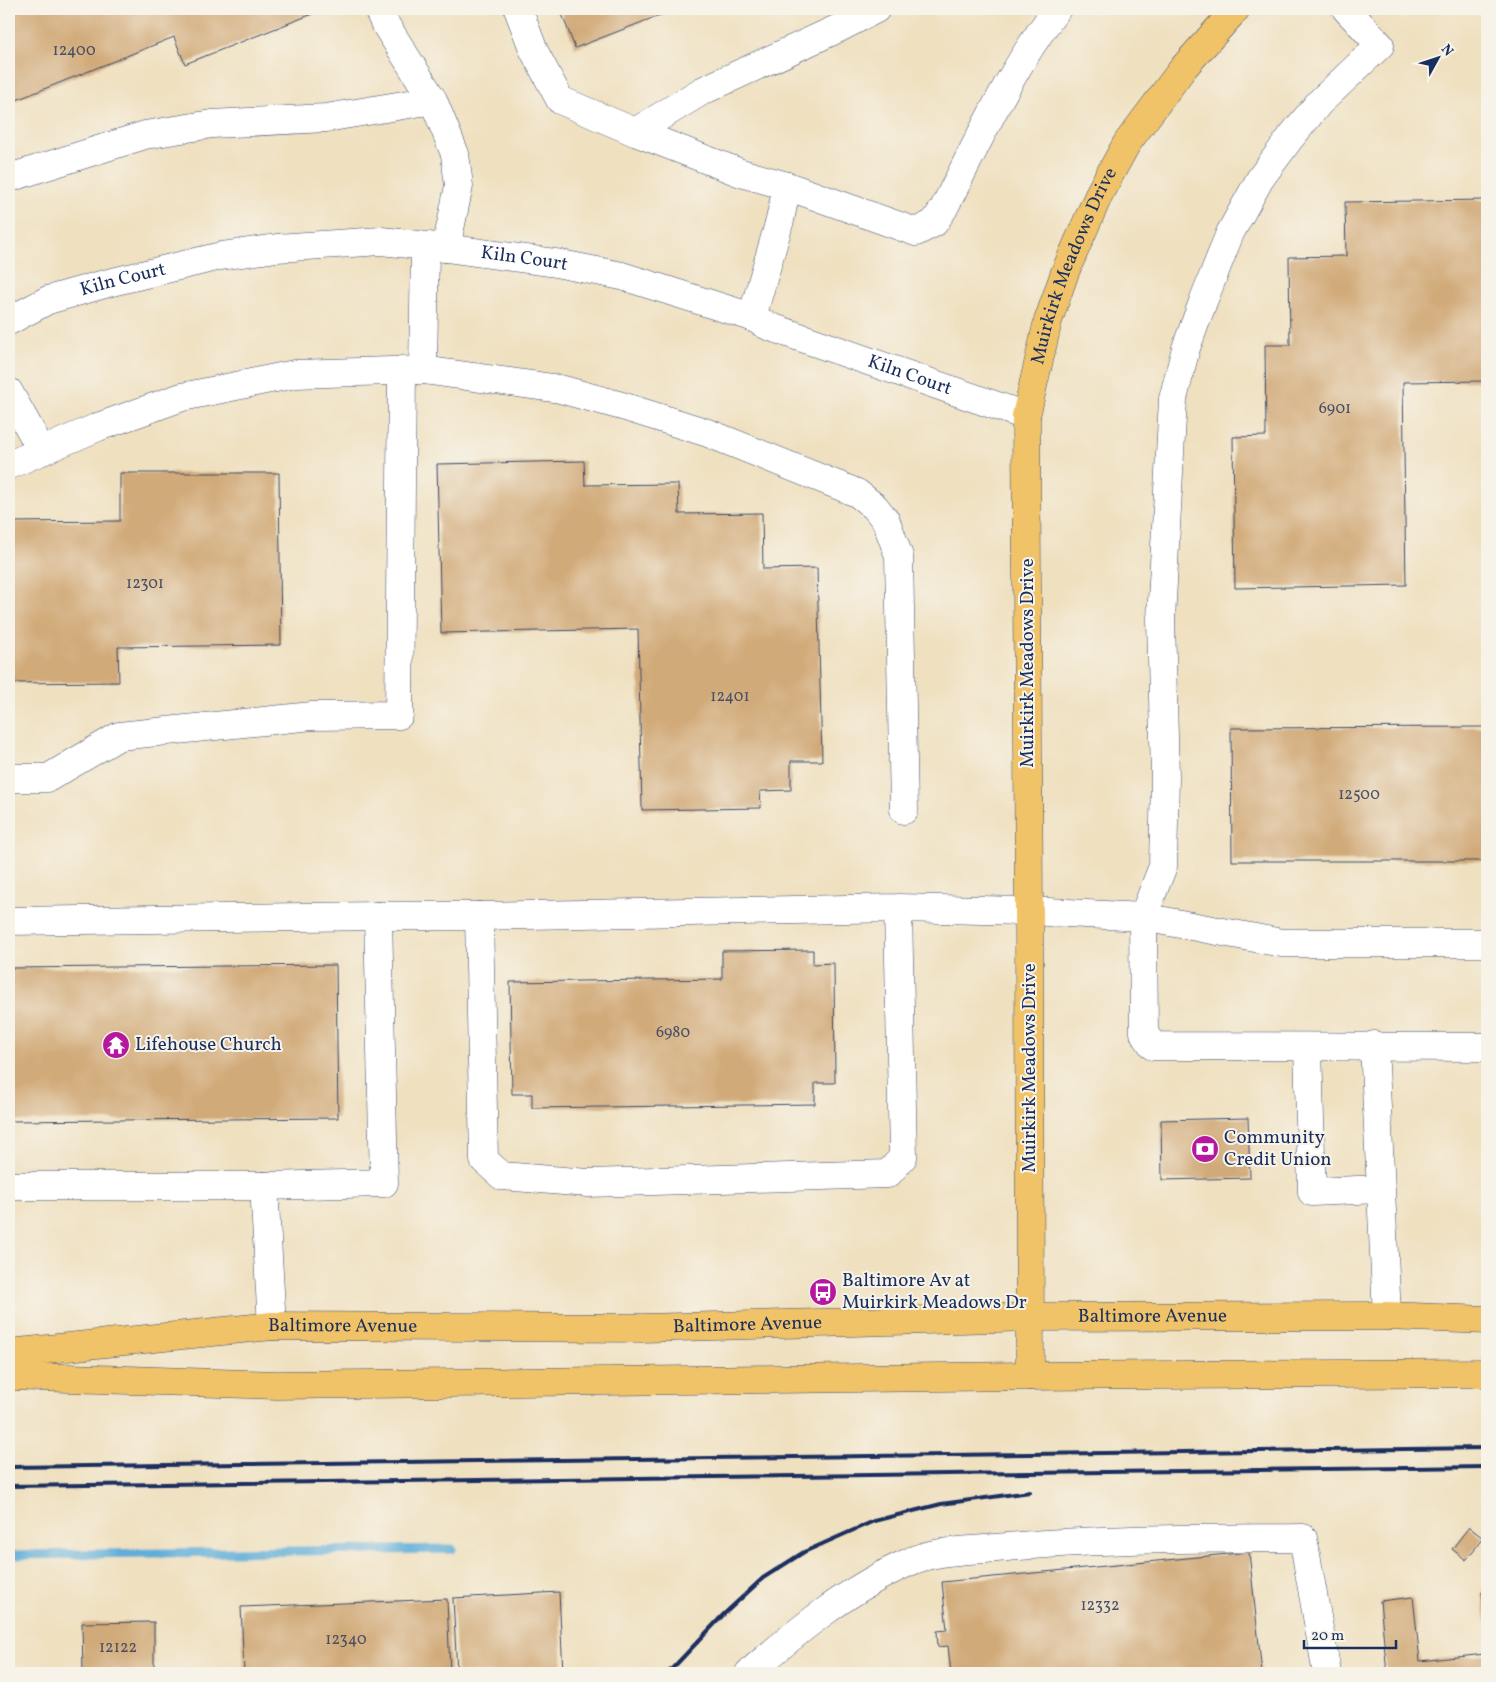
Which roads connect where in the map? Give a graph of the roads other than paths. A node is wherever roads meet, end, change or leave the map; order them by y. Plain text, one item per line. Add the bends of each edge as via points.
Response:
1 (378, 9) edge
2 (518, 9) edge
3 (876, 9) edge
4 (1057, 9) edge
5 (1236, 9) edge
6 (1346, 9) edge
7 (433, 100) junction
8 (634, 132) junction
9 (9, 178) edge
10 (787, 186) junction
11 (436, 247) junction
12 (752, 317) junction
13 (9, 321) edge
14 (413, 370) junction
15 (9, 392) edge
16 (1026, 416) junction
17 (42, 451) junction
18 (9, 465) edge
19 (9, 778) edge
20 (904, 810) dead end
21 (898, 908) junction
22 (1029, 911) junction
23 (378, 916) junction
24 (479, 916) junction
25 (1143, 916) junction
26 (9, 922) edge
27 (1487, 943) edge
28 (1374, 1045) junction
29 (1308, 1046) junction
30 (1487, 1047) edge
31 (9, 1186) edge
32 (264, 1186) junction
33 (1380, 1189) junction
34 (1386, 1316) junction
35 (1031, 1317) junction
36 (1487, 1320) edge
37 (272, 1326) junction
38 (9, 1353) edge
39 (1487, 1373) edge
40 (9, 1376) edge
41 (1030, 1376) junction
42 (748, 1673) edge
43 (1327, 1673) edge

1 - 7 street
2 - 8 street via 534,51 560,100
3 - 8 street via 702,91
4 - 10 street via 1010,79 934,223 916,232
5 - 16 main road, Muirkirk Meadows Drive via 1184,68 1127,143 1100,192 1065,272 1048,321
6 - 25 street via 1380,45 1319,103 1260,179 1230,233 1186,348 1173,398 1160,619 1165,777 1163,866
7 - 9 street via 326,118 212,124 145,135
7 - 11 street via 455,154 459,186
8 - 10 street via 741,174
10 - 12 street
11 - 12 street, Kiln Court via 556,263 622,276
11 - 13 street, Kiln Court via 381,241 277,248 221,256 48,300
11 - 14 street
12 - 16 street, Kiln Court via 768,326
14 - 17 street via 295,374 182,397
14 - 19 street via 398,715 312,716 119,736 48,778
14 - 20 street via 560,389 622,406 708,433 857,493 875,507 886,521 899,556
15 - 17 street
16 - 22 main road, Muirkirk Meadows Drive
17 - 18 street
21 - 22 street
21 - 24 street
21 - 24 street via 903,1157 888,1174 588,1183 502,1176 484,1160
22 - 25 street
22 - 35 main road, Muirkirk Meadows Drive
23 - 24 street
23 - 26 street
23 - 32 street via 384,1183
25 - 27 street via 1282,944
25 - 29 street via 1144,1033 1153,1046
28 - 29 street
28 - 30 street
28 - 33 street
29 - 33 street via 1312,1192
31 - 32 street
32 - 37 street
33 - 34 street
34 - 35 main road, Baltimore Avenue
34 - 36 main road, Baltimore Avenue
35 - 37 main road, Baltimore Avenue via 643,1328
35 - 41 main road, Muirkirk Meadows Drive
37 - 38 main road, Baltimore Avenue
39 - 41 main road
40 - 41 main road via 276,1385
42 - 43 street via 782,1644 864,1585 908,1562 934,1554 1056,1542 1303,1538

